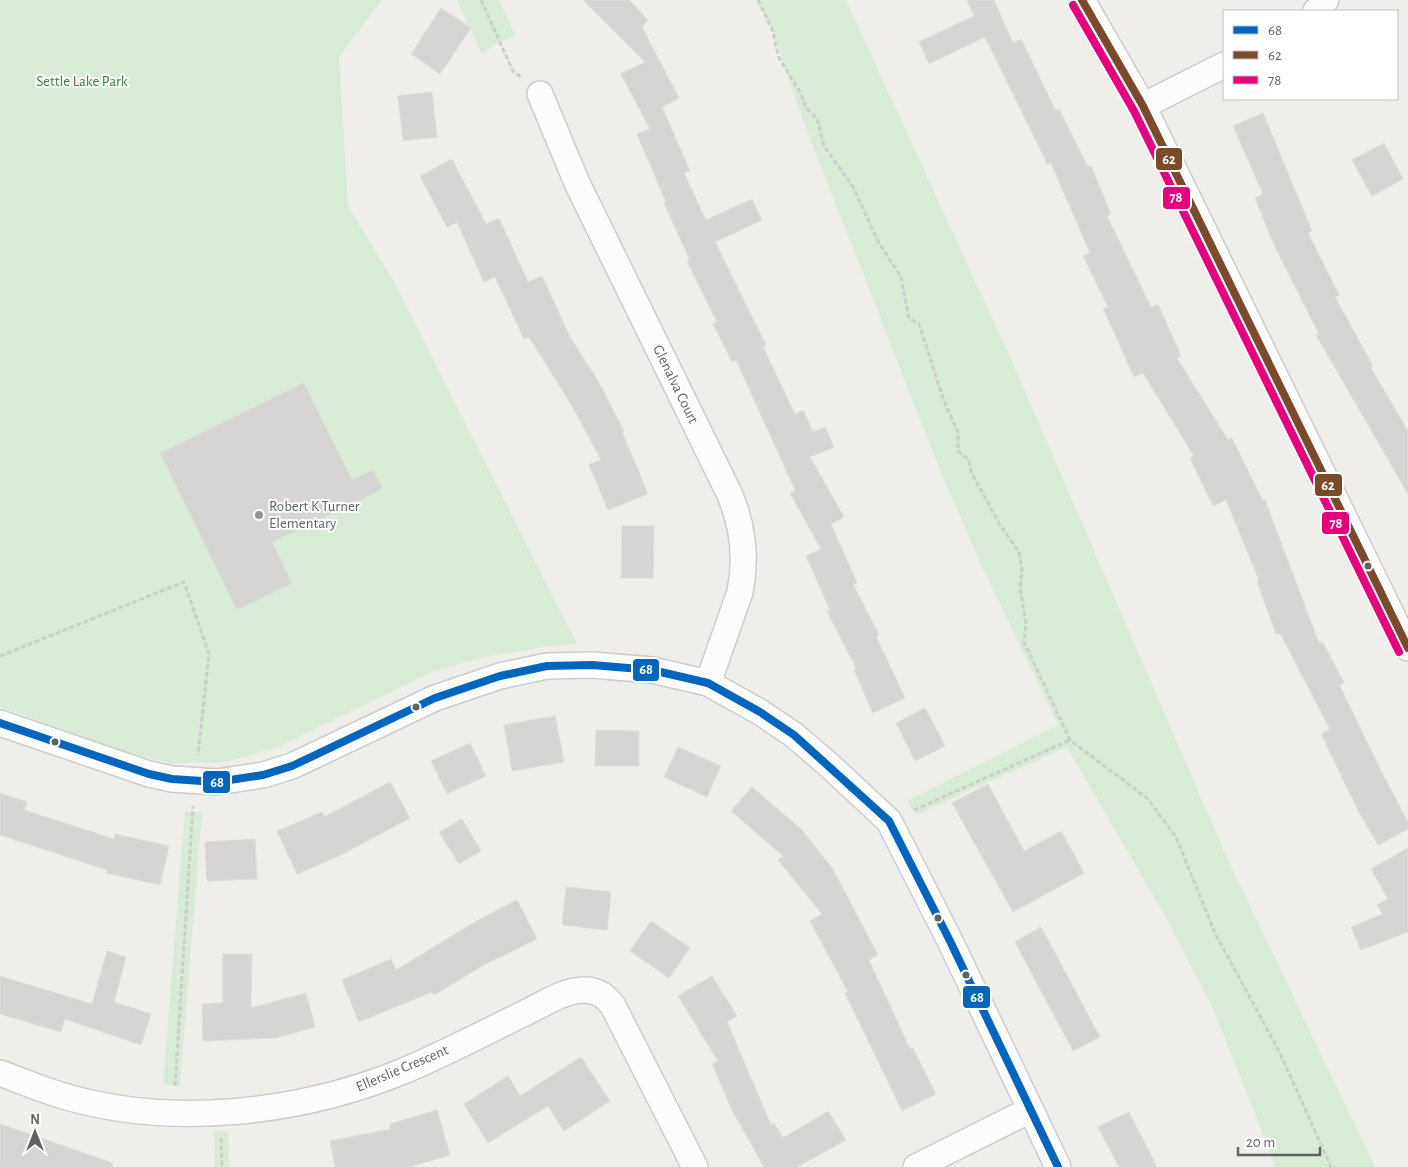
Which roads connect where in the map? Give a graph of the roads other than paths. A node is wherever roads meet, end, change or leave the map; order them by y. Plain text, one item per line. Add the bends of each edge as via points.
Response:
1 (1082, 0) edge
2 (1326, 0) edge
3 (1317, 10) edge
4 (1223, 65) edge
5 (540, 94) road end
6 (1143, 106) junction
7 (1408, 648) edge
8 (708, 683) junction
9 (0, 723) edge
10 (0, 1073) edge
11 (1030, 1110) junction
12 (695, 1167) edge
13 (916, 1167) edge
14 (1058, 1167) edge

1 - 6 street
2 - 3 street
4 - 6 street
5 - 8 street, Glenalva Court via 577,183 704,440 739,520 744,541 743,578
6 - 7 street
8 - 9 street via 652,670 592,665 547,666 500,676 435,698 280,770 240,780 195,781 149,774
8 - 11 street via 794,735 889,821
10 - 12 street, Ellerslie Crescent via 57,1094 143,1110 221,1112 286,1106 342,1093 406,1070 549,1001 578,990 590,990 606,997 613,1006
11 - 13 street
11 - 14 street

